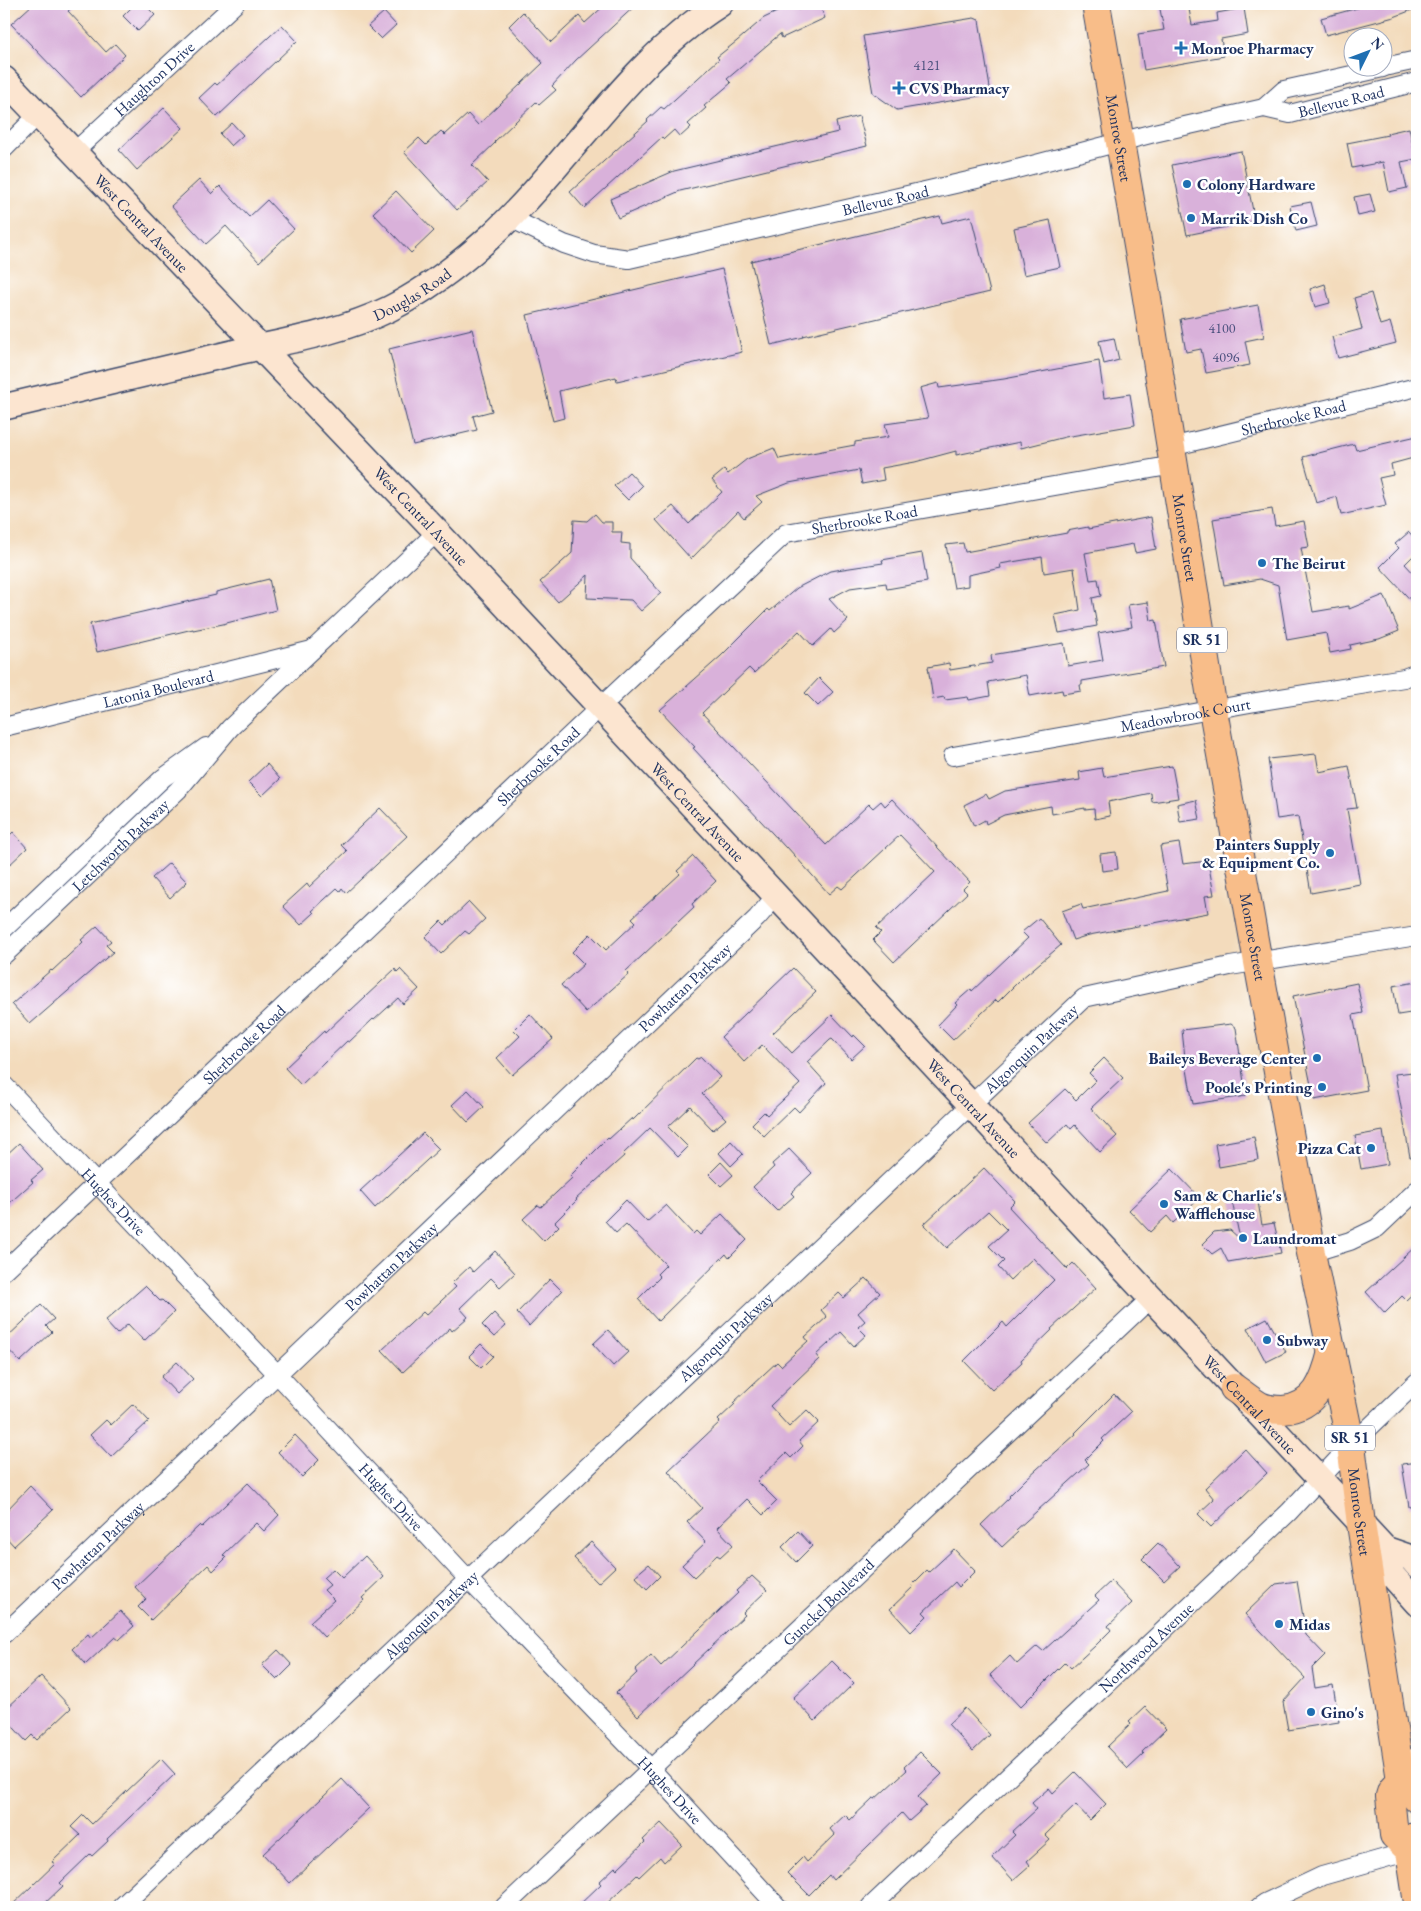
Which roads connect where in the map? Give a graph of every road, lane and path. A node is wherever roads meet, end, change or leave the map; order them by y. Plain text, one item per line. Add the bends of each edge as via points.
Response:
1 (235, 4) edge
2 (720, 4) edge
3 (1096, 4) edge
4 (1417, 60) edge
5 (1394, 65) edge
6 (1344, 76) edge
7 (4, 79) edge
8 (1417, 82) edge
9 (1264, 108) junction
10 (38, 115) junction
11 (1119, 140) junction
12 (4, 149) edge
13 (73, 153) junction
14 (510, 218) junction
15 (261, 347) junction
16 (1417, 387) edge
17 (4, 407) edge
18 (1173, 456) junction
19 (437, 532) junction
20 (313, 650) junction
21 (1417, 674) edge
22 (601, 707) junction
23 (1213, 710) junction
24 (4, 727) edge
25 (230, 728) junction
26 (953, 756) dead end
27 (776, 896) junction
28 (4, 929) edge
29 (1417, 936) edge
30 (4, 955) edge
31 (1258, 962) junction
32 (4, 1085) edge
33 (970, 1105) junction
34 (97, 1183) junction
35 (1417, 1190) edge
36 (1311, 1252) junction
37 (4, 1271) edge
38 (1152, 1297) junction
39 (1332, 1352) junction
40 (278, 1375) junction
41 (1417, 1382) edge
42 (1234, 1388) junction
43 (1351, 1445) junction
44 (1319, 1479) junction
45 (1361, 1524) junction
46 (1385, 1549) junction
47 (1417, 1565) edge
48 (468, 1580) junction
49 (1417, 1603) edge
50 (4, 1634) edge
51 (650, 1769) junction
52 (1413, 1783) edge
53 (1414, 1843) edge
54 (1417, 1897) edge
55 (121, 1907) edge
56 (504, 1907) edge
57 (778, 1907) edge
58 (870, 1907) edge
59 (1260, 1907) edge

1 - 13 street, Haughton Drive
2 - 14 main road, Douglas Road via 667,44 604,110
3 - 11 main road, Monroe Street / SR 51
4 - 5 street, Bellevue Road
6 - 9 street, Bellevue Road via 1284,90
7 - 10 main road, West Central Avenue
8 - 9 street, Bellevue Road via 1290,114
9 - 11 street, Bellevue Road
10 - 12 street
10 - 13 main road, West Central Avenue
11 - 14 street, Bellevue Road via 990,176 629,259 594,254 564,244
11 - 18 main road, Monroe Street / SR 51
13 - 15 main road, West Central Avenue
14 - 15 main road, Douglas Road via 422,290 386,310 330,331
15 - 17 main road, Douglas Road
15 - 19 main road, West Central Avenue
16 - 18 street, Sherbrooke Road
18 - 22 street, Sherbrooke Road via 786,534
18 - 23 main road, Monroe Street / SR 51
19 - 20 street, Letchworth Parkway
19 - 22 main road, West Central Avenue
20 - 24 street, Latonia Boulevard
20 - 25 street, Letchworth Parkway
21 - 23 street, Meadowbrook Court
22 - 27 main road, West Central Avenue
22 - 34 street, Sherbrooke Road
23 - 26 street, Meadowbrook Court
23 - 31 main road, Monroe Street / SR 51
25 - 28 street, Letchworth Parkway via 163,778
25 - 30 street, Letchworth Parkway via 178,790
27 - 33 main road, West Central Avenue
27 - 40 street, Powhattan Parkway via 757,918
29 - 31 street, Algonquin Parkway
31 - 33 street, Algonquin Parkway via 1084,998
31 - 36 main road, Monroe Street / SR 51
32 - 34 street, Hughes Drive
33 - 38 main road, West Central Avenue
33 - 48 street, Algonquin Parkway
34 - 37 street, Sherbrooke Road
34 - 40 street, Hughes Drive
35 - 36 street via 1377,1228 1350,1241
36 - 39 main road, Monroe Street / SR 51
38 - 42 main road, West Central Avenue
38 - 51 street, Gunckel Boulevard
39 - 42 main road via 1320,1385 1307,1403 1300,1406 1278,1410 1261,1406
39 - 43 main road, Monroe Street / SR 51
40 - 48 street, Hughes Drive
40 - 50 street, Powhattan Parkway
41 - 43 street, Northwood Avenue
42 - 44 main road, West Central Avenue
43 - 44 street, Northwood Avenue
43 - 45 main road, Monroe Street / SR 51
44 - 45 main road, West Central Avenue
44 - 58 street, Northwood Avenue via 1284,1517
45 - 46 main road, West Central Avenue
45 - 52 main road, Monroe Street / SR 51
46 - 47 main road, West Central Avenue via 1411,1558
46 - 49 main road, West Central Avenue via 1392,1576
48 - 51 street, Hughes Drive
48 - 55 street, Algonquin Parkway
51 - 56 street, Gunckel Boulevard
51 - 57 street, Hughes Drive
52 - 53 main road, Monroe Street / SR 51 via 1392,1790 1390,1796 1394,1835
53 - 54 main road
53 - 59 street via 1322,1876

